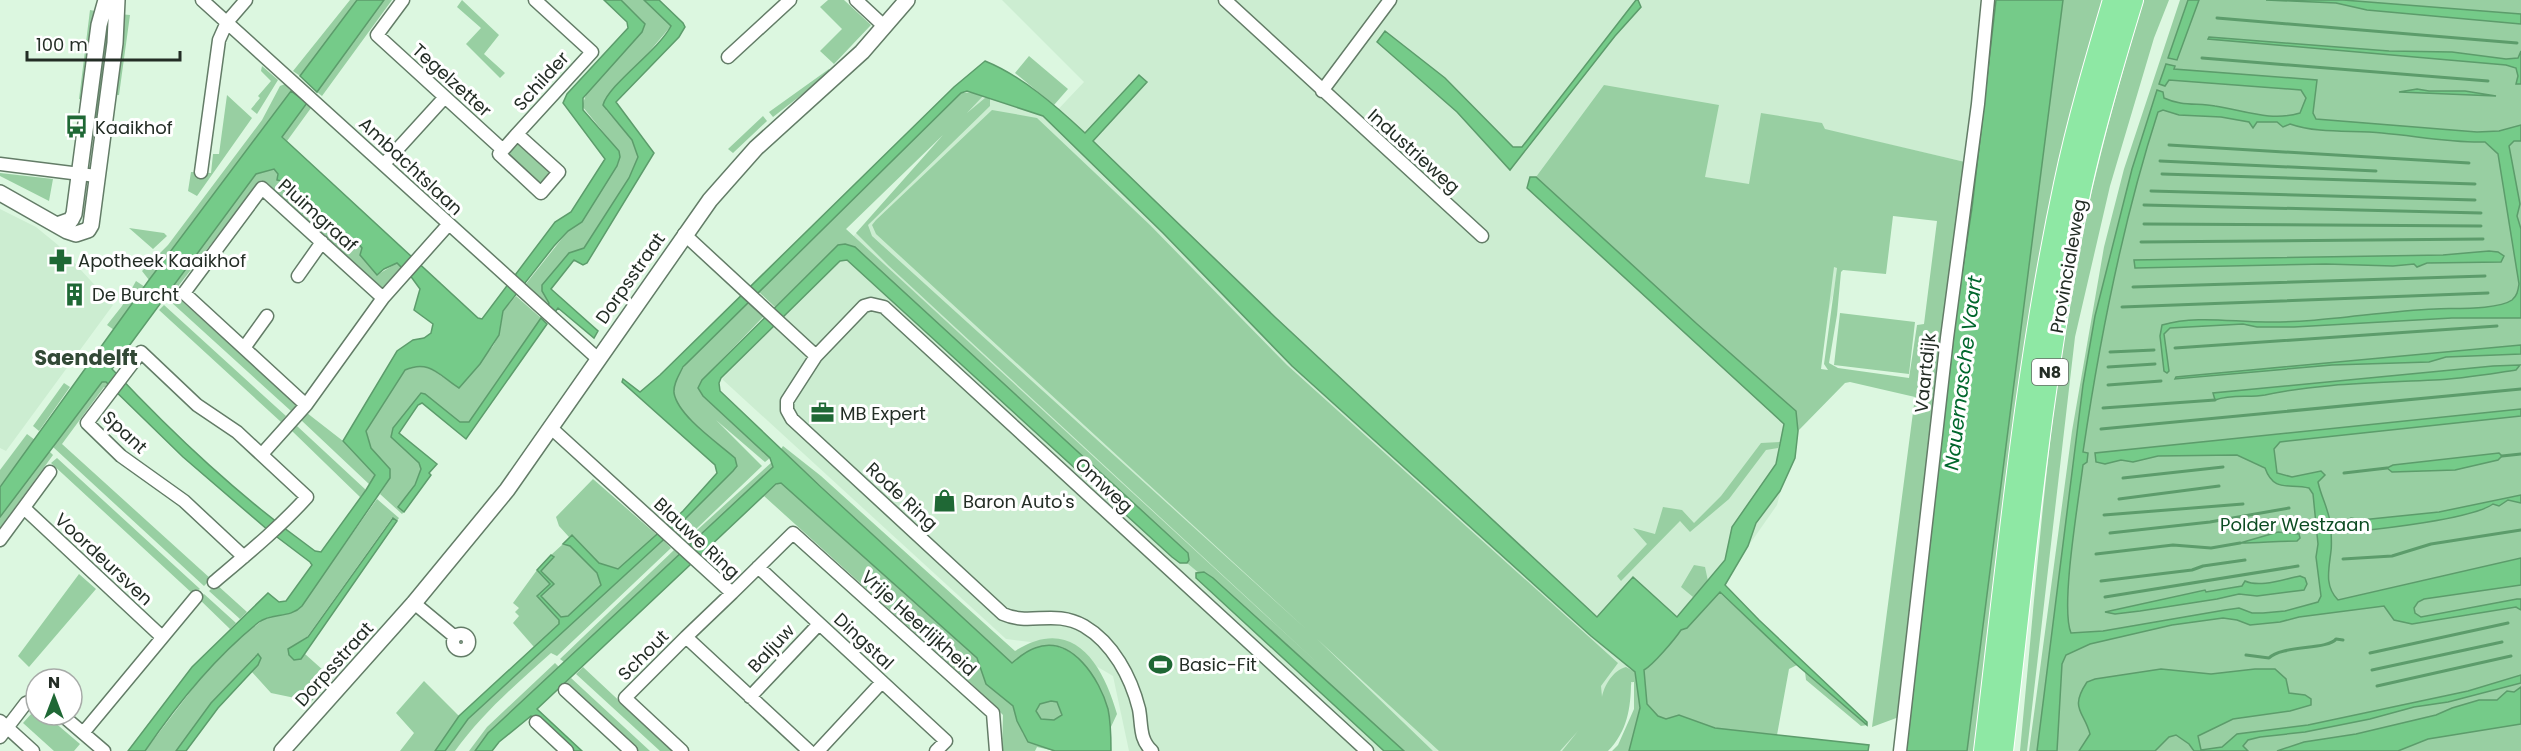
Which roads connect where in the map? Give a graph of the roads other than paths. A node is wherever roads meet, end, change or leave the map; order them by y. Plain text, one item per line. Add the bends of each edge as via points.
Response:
1 (106, 0) edge
2 (117, 0) edge
3 (202, 0) edge
4 (246, 0) edge
5 (403, 0) edge
6 (535, 0) edge
7 (790, 0) edge
8 (856, 0) edge
9 (907, 0) edge
10 (1225, 0) edge
11 (1390, 0) edge
12 (1988, 0) edge
13 (2113, 0) edge
14 (2133, 0) edge
15 (227, 22) junction
16 (885, 27) junction
17 (728, 57) dead end
18 (1322, 91) junction
19 (445, 97) junction
20 (517, 134) junction
21 (84, 137) junction
22 (101, 138) junction
23 (503, 150) junction
24 (0, 164) edge
25 (384, 164) junction
26 (201, 172) dead end
27 (79, 174) junction
28 (96, 176) junction
29 (0, 194) edge
30 (57, 225) junction
31 (448, 225) junction
32 (684, 234) junction
33 (1482, 236) dead end
34 (322, 243) junction
35 (298, 276) dead end
36 (383, 298) junction
37 (267, 316) dead end
38 (244, 348) junction
39 (816, 356) junction
40 (597, 358) junction
41 (306, 405) junction
42 (550, 427) junction
43 (262, 454) junction
44 (50, 472) dead end
45 (24, 508) junction
46 (0, 540) edge
47 (244, 557) junction
48 (758, 567) junction
49 (214, 582) dead end
50 (732, 594) junction
51 (196, 597) dead end
52 (414, 603) junction
53 (819, 624) junction
54 (161, 636) junction
55 (455, 637) dead end
56 (686, 637) junction
57 (882, 682) junction
58 (565, 690) dead end
59 (750, 697) junction
60 (24, 705) edge
61 (536, 722) dead end
62 (76, 727) edge
63 (2, 728) edge
64 (83, 733) junction
65 (33, 751) edge
66 (104, 751) edge
67 (282, 751) edge
68 (567, 751) edge
69 (631, 751) edge
70 (682, 751) edge
71 (809, 751) edge
72 (818, 751) edge
73 (936, 751) edge
74 (996, 751) edge
75 (1152, 751) edge
76 (1367, 751) edge
77 (1900, 751) edge
78 (1984, 751) edge
79 (2003, 751) edge

1 - 21 street
2 - 22 street
3 - 15 street, Ambachtslaan
4 - 15 street
5 - 19 street, Tegelzetter via 377,35
6 - 20 street, Schilder via 592,52
7 - 17 street
8 - 16 street
9 - 16 street, Dorpsstraat
10 - 18 street, Industrieweg
11 - 18 street
12 - 77 street, Vaartdijk
13 - 78 highway, Provincialeweg / N8 via 2067,171 2046,276 2025,413
14 - 79 highway, Provincialeweg / N8 via 2084,176 2063,284
15 - 25 street, Ambachtslaan
15 - 26 street via 217,51
16 - 32 street, Dorpsstraat via 756,148
18 - 33 street, Industrieweg
19 - 23 street, Tegelzetter
19 - 25 street
20 - 23 street
20 - 23 street, Tegelzetter via 559,172 541,193 499,154
21 - 22 street
21 - 27 street
22 - 28 street
24 - 27 street
25 - 31 street, Ambachtslaan
27 - 28 street
27 - 30 street via 71,220
28 - 30 street via 88,230 76,234
29 - 30 street
31 - 36 street
31 - 40 street, Ambachtslaan
32 - 39 street
32 - 40 street, Dorpsstraat
34 - 35 street
34 - 36 street, Pluimgraaf
34 - 38 street, Pluimgraaf via 262,188 184,293
36 - 41 street
37 - 38 street
38 - 41 street, Pluimgraaf
39 - 75 street, Rode Ring via 787,401 792,419 1003,614 1019,619 1061,617 1096,634 1114,653 1126,675 1139,711 1142,739
39 - 76 street, Omweg via 864,306 884,307
40 - 42 street, Dorpsstraat
41 - 43 street
42 - 50 street, Blauwe Ring
42 - 52 street, Dorpsstraat via 507,489
43 - 47 street, Spant via 307,497
43 - 47 street, Spant via 196,405 141,352 87,423 121,456 184,501
44 - 45 street
45 - 46 street
45 - 54 street, Voordeursven
47 - 49 street, Spant
48 - 50 street
48 - 53 street, Dingstal
48 - 74 street, Vrije Heerlijkheid via 793,533 993,713
50 - 56 street, Blauwe Ring
51 - 54 street
52 - 55 street
52 - 67 street, Dorpsstraat
53 - 57 street, Dingstal
53 - 59 street, Baljuw
54 - 64 street
56 - 59 street
56 - 70 street, Schout via 625,698
57 - 72 street
57 - 73 street, Dingstal via 946,741
58 - 69 street
59 - 71 street
60 - 63 street
61 - 68 street
62 - 64 street
63 - 65 street
64 - 66 street

